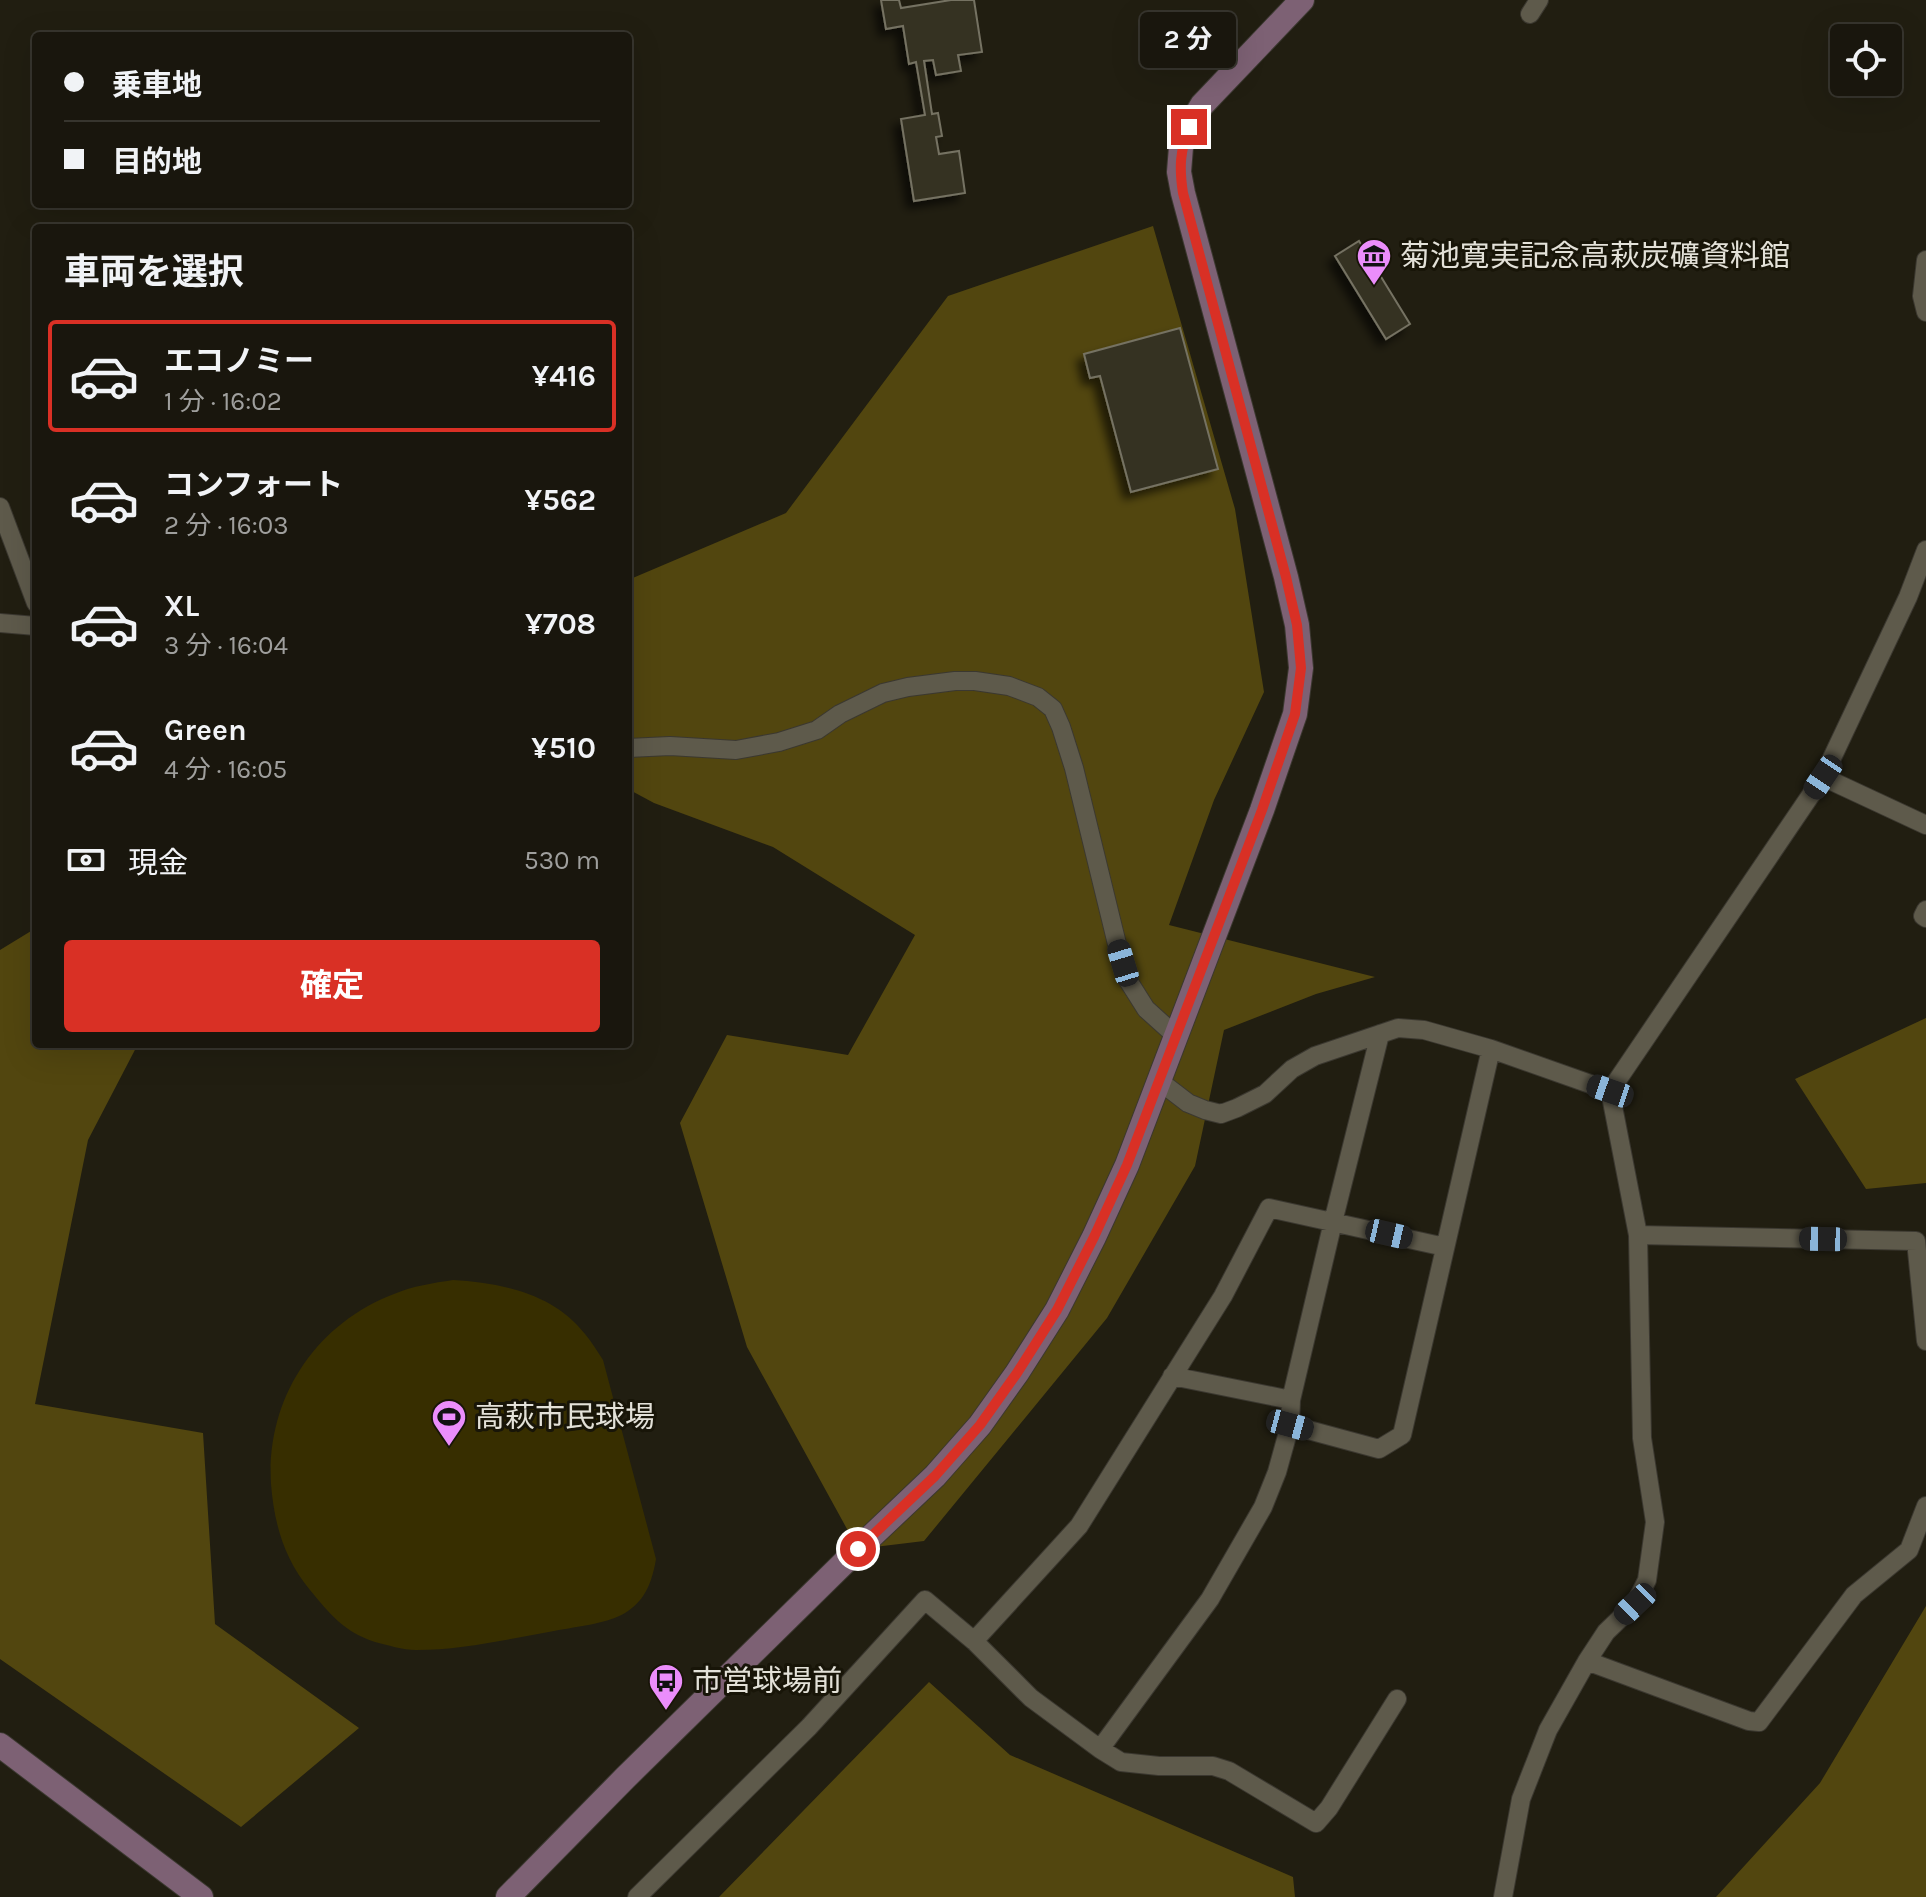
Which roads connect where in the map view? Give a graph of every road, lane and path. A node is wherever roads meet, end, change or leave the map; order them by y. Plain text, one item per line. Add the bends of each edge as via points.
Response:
1 (1302, 0) edge
2 (1926, 260) edge
3 (1926, 312) edge
4 (0, 507) edge
5 (1926, 550) edge
6 (32, 592) edge
7 (0, 623) edge
8 (32, 626) edge
9 (632, 748) edge
10 (1823, 777) junction
11 (1926, 825) edge
12 (1926, 910) edge
13 (1926, 918) edge
14 (1380, 1034) junction
15 (1176, 1036) junction
16 (1491, 1049) junction
17 (1158, 1080) junction
18 (1610, 1091) junction
19 (1333, 1222) junction
20 (1638, 1235) junction
21 (1445, 1247) junction
22 (1926, 1341) edge
23 (1172, 1376) junction
24 (1291, 1400) junction
25 (1290, 1425) junction
26 (1926, 1506) edge
27 (974, 1641) junction
28 (1587, 1661) junction
29 (1397, 1699) dead end
30 (0, 1745) edge
31 (1100, 1749) junction
32 (201, 1897) edge
33 (508, 1897) edge
34 (637, 1897) edge
35 (1503, 1897) edge

1 - 15 street via 1202,105 1181,147 1183,193 1286,577 1301,668 1295,714 1280,759
2 - 3 street
4 - 6 street
5 - 10 street
7 - 8 street
9 - 15 street via 736,750 779,742 817,730 883,693 908,687 975,681 1038,697 1053,709 1074,768 1129,982 1146,1009
10 - 11 street
10 - 18 street
12 - 13 street
14 - 16 street via 1398,1028 1424,1030
14 - 17 street via 1315,1056 1265,1094 1221,1114 1188,1103
14 - 19 street
15 - 17 street
16 - 18 street
16 - 21 street
17 - 33 street via 1127,1165 1057,1310 980,1425 935,1476
18 - 20 street
19 - 21 street
19 - 23 street via 1269,1208 1223,1296
19 - 24 street
20 - 22 street via 1916,1241
20 - 28 street via 1642,1438 1655,1522 1647,1580 1635,1604 1606,1632
21 - 25 street via 1402,1435 1379,1449
23 - 24 street
23 - 27 street via 1079,1526
24 - 25 street
25 - 31 street via 1263,1507 1210,1599
26 - 28 street via 1909,1550 1854,1595 1759,1722
27 - 31 street via 1031,1698
27 - 34 street via 925,1600 809,1727
28 - 35 street via 1548,1730 1521,1799
29 - 31 street via 1316,1823 1229,1771 1121,1762
30 - 32 street

